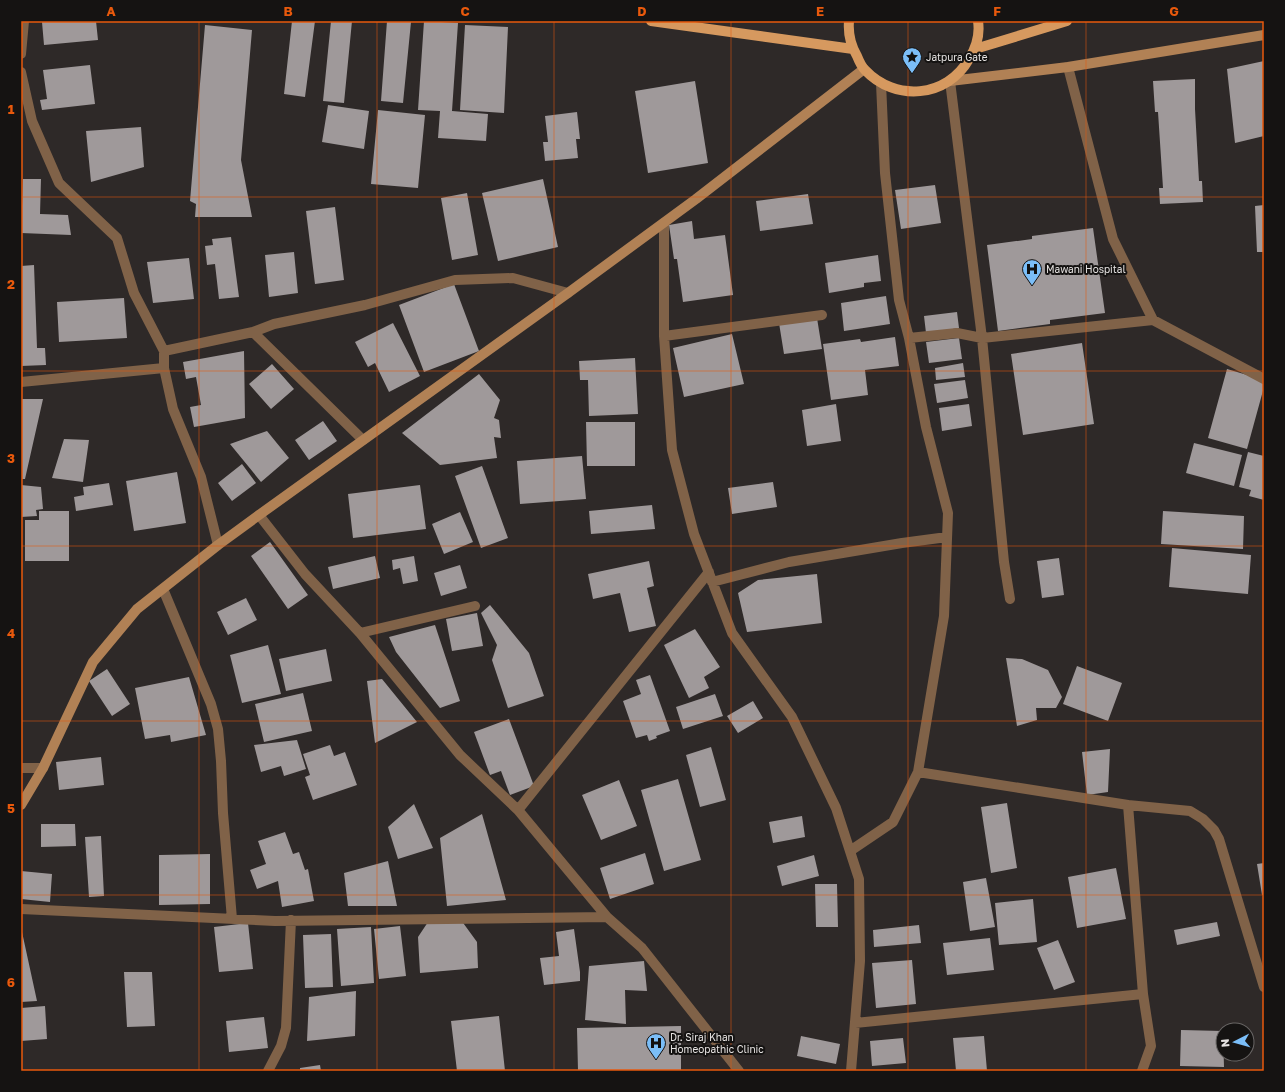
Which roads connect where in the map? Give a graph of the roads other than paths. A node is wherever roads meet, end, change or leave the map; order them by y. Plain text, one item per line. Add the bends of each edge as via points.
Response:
1 (24, 21) edge
2 (651, 21) edge
3 (849, 21) edge
4 (978, 21) edge
5 (1067, 21) edge
6 (1264, 35) edge
7 (853, 49) junction
8 (975, 49) junction
9 (21, 54) edge
10 (1068, 67) junction
11 (864, 69) junction
12 (21, 72) edge
13 (950, 81) junction
14 (881, 83) junction
15 (664, 223) junction
16 (568, 293) junction
17 (822, 315) dead end
18 (1153, 320) junction
19 (253, 332) junction
20 (664, 336) junction
21 (908, 338) junction
22 (982, 338) junction
23 (164, 351) junction
24 (164, 368) junction
25 (1264, 379) edge
26 (21, 382) edge
27 (363, 440) junction
28 (259, 515) junction
29 (948, 537) junction
30 (218, 545) junction
31 (711, 577) junction
32 (163, 588) junction
33 (1010, 599) dead end
34 (475, 606) dead end
35 (360, 633) junction
36 (21, 768) edge
37 (43, 768) junction
38 (918, 772) junction
39 (21, 805) edge
40 (1128, 805) junction
41 (518, 810) junction
42 (850, 851) junction
43 (21, 909) edge
44 (607, 917) junction
45 (232, 919) junction
46 (291, 920) junction
47 (1264, 987) edge
48 (1143, 994) junction
49 (855, 1023) junction
50 (268, 1071) edge
51 (739, 1071) edge
52 (851, 1071) edge
53 (1142, 1071) edge

1 - 9 street
2 - 7 main road
3 - 7 main road via 848,29
4 - 8 main road
5 - 8 main road
6 - 10 main road
7 - 11 main road
8 - 13 main road via 964,69
10 - 13 main road
10 - 18 street via 1113,239
11 - 14 main road
11 - 15 main road
12 - 23 street via 32,121 59,183 117,238 134,293
13 - 14 main road via 925,91 902,91
13 - 22 street
14 - 21 street via 886,181 899,300
15 - 16 main road
15 - 20 street
16 - 19 street via 513,278 455,280 365,305 274,324
16 - 27 main road
17 - 20 street
18 - 22 street
18 - 25 street
19 - 23 street
19 - 27 street
20 - 31 street via 672,450 694,534
21 - 22 street via 957,333
21 - 29 street via 926,427 948,513
22 - 33 street via 1004,562
23 - 24 street
24 - 26 street
24 - 30 street via 173,409 201,477
27 - 28 main road
28 - 30 main road
28 - 35 street via 305,574
29 - 31 street
29 - 38 street via 944,616
30 - 32 main road
31 - 41 street
31 - 42 street via 732,633 792,717 836,808
32 - 37 main road via 137,609 93,662
32 - 45 street via 211,704 218,729
34 - 35 street
35 - 41 street via 460,755
36 - 37 street
37 - 39 main road
38 - 40 street
38 - 42 street via 893,822
40 - 47 street via 1190,811 1214,830
40 - 48 street
41 - 44 street
42 - 49 street via 859,879 860,961
43 - 45 street
44 - 46 street
44 - 51 street via 642,948
45 - 46 street
46 - 50 street via 286,1028 281,1046
48 - 49 street
48 - 53 street via 1151,1046
49 - 52 street

